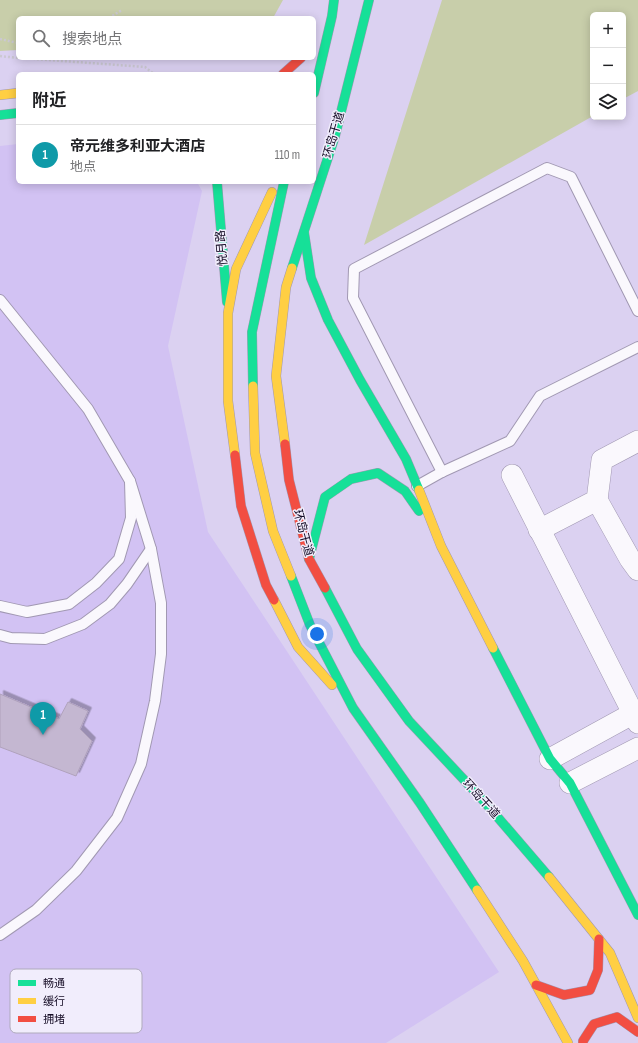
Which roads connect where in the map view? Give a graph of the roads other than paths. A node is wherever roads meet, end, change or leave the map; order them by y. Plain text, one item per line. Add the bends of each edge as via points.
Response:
1 (334, 0) edge
2 (369, 0) edge
3 (332, 16) junction
4 (318, 36) dead end
5 (299, 60) edge
6 (285, 72) edge
7 (316, 84) edge
8 (16, 93) edge
9 (0, 95) edge
10 (16, 113) edge
11 (0, 115) edge
12 (218, 184) edge
13 (276, 184) edge
14 (284, 184) edge
15 (304, 232) junction
16 (0, 300) edge
17 (638, 311) edge
18 (228, 313) junction
19 (638, 347) edge
20 (638, 441) edge
21 (442, 472) junction
22 (512, 475) dead end
23 (130, 481) junction
24 (417, 486) junction
25 (596, 500) junction
26 (539, 530) junction
27 (441, 546) junction
28 (151, 549) junction
29 (309, 559) junction
30 (638, 570) edge
31 (0, 606) edge
32 (0, 634) edge
33 (353, 708) junction
34 (635, 719) edge
35 (638, 748) edge
36 (550, 759) junction
37 (570, 783) junction
38 (638, 915) edge
39 (0, 935) edge
40 (599, 938) junction
41 (536, 985) junction
42 (638, 1018) edge
43 (638, 1032) edge
44 (568, 1043) edge
45 (583, 1043) edge

1 - 3 main road
2 - 15 main road, 环岛干道 via 335,136
3 - 4 main road
3 - 7 main road
5 - 6 main road
8 - 9 main road
10 - 11 main road
12 - 18 main road, 悦月路
13 - 18 main road via 236,270
14 - 33 main road, 环岛干道 via 252,332 255,453 273,531 310,625
15 - 24 main road via 311,278 328,320 406,459
15 - 29 main road, 环岛干道 via 286,287 276,376 289,480
16 - 23 lane via 88,409
17 - 21 lane via 571,177 547,168 354,269 353,298
18 - 33 main road via 228,401 243,513 266,585 298,647
19 - 21 lane via 540,396 510,441
20 - 25 street via 602,460
21 - 24 lane
22 - 26 street
23 - 28 lane
23 - 31 lane via 132,518 119,559 96,583 69,604 27,612
24 - 27 main road
25 - 26 street
25 - 30 street
26 - 34 street
27 - 29 main road via 406,491 378,473 351,480 325,497
27 - 36 main road
28 - 32 lane via 110,604 83,624 45,638 11,638
28 - 39 lane via 161,603 161,654 155,701 141,764 117,818 76,871 36,910
29 - 40 main road, 环岛干道 via 357,649 409,721 482,799
33 - 41 main road, 环岛干道 via 420,803
34 - 36 street
35 - 37 street
36 - 37 main road
37 - 38 main road
40 - 41 main road via 598,970 590,990 564,995
40 - 42 main road, 环岛干道 via 610,953
41 - 44 main road, 环岛干道
43 - 45 main road via 617,1018 594,1024

